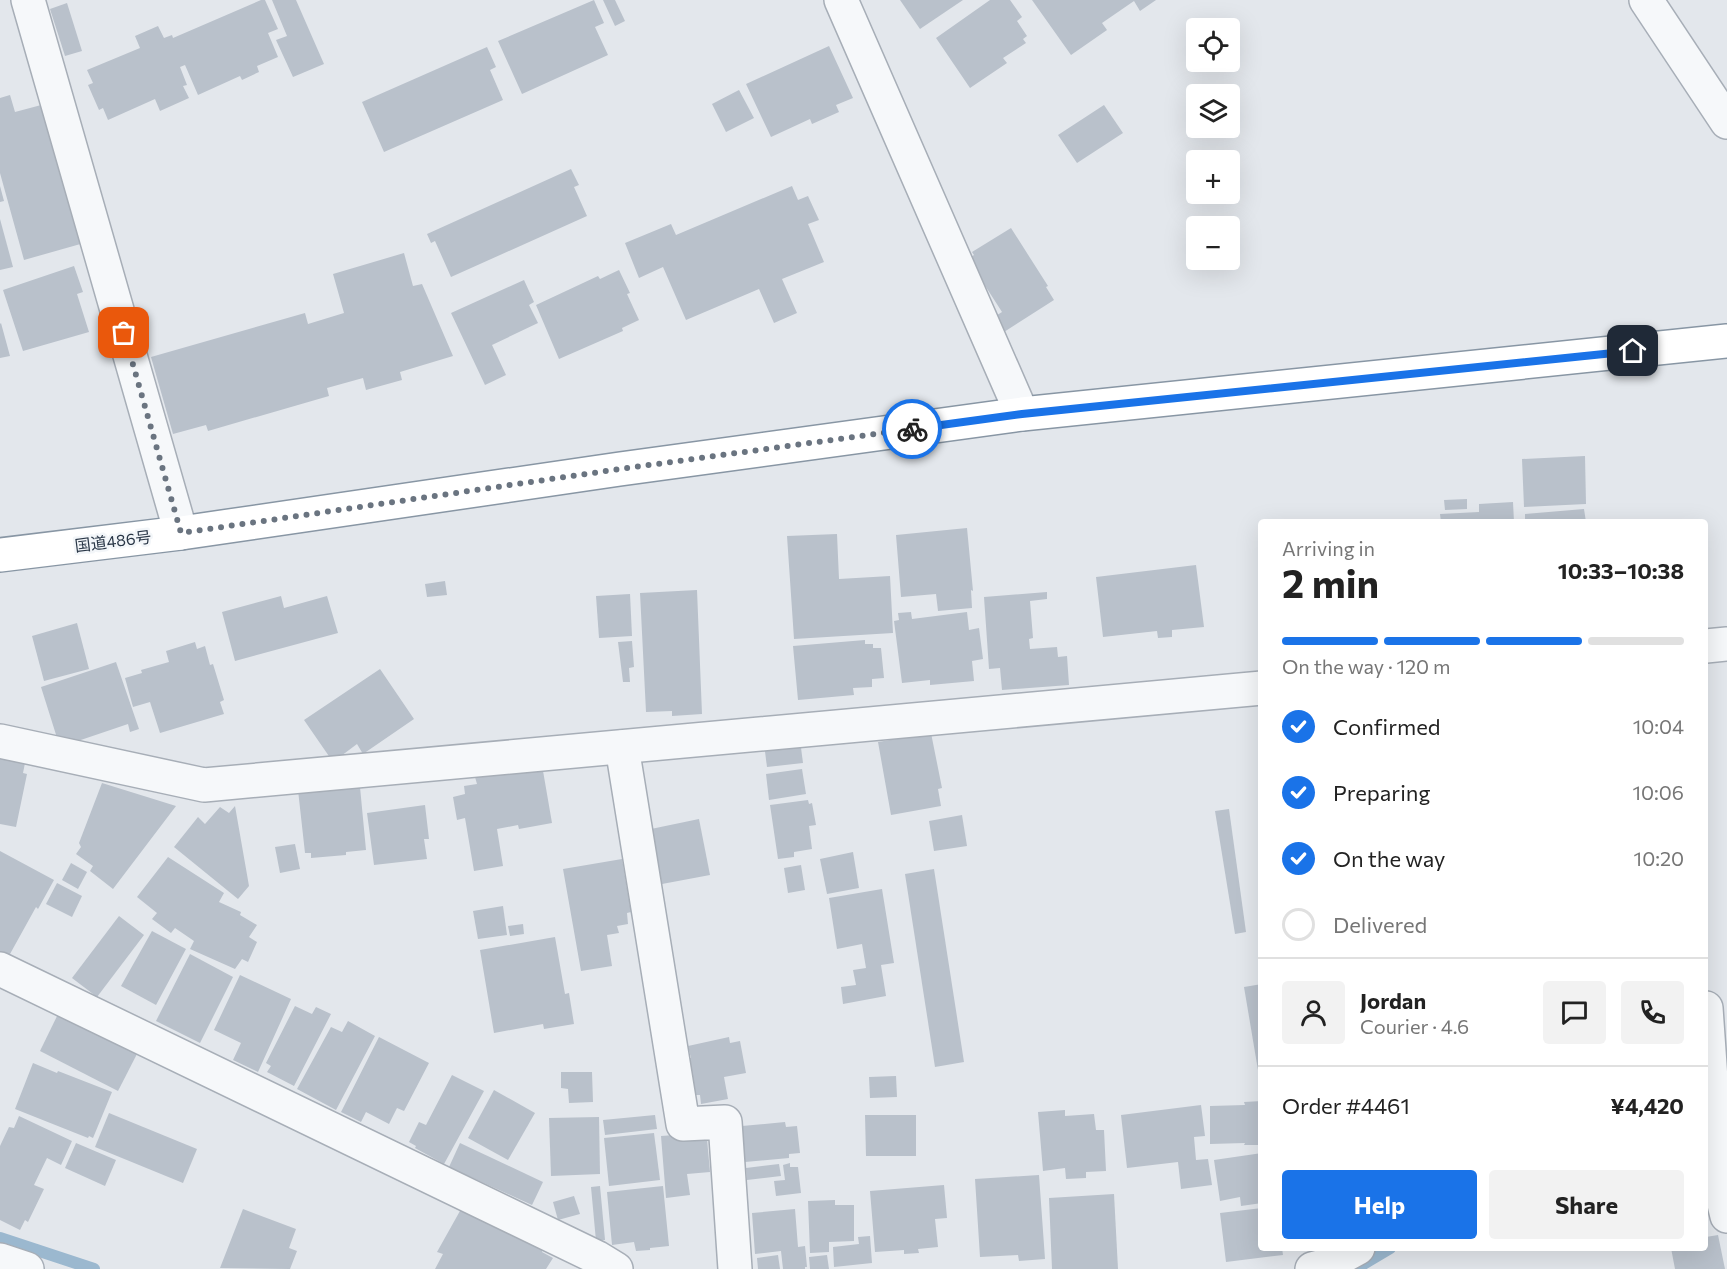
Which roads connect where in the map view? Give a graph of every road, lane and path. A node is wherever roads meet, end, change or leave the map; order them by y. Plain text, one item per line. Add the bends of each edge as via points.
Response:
1 (28, 0) edge
2 (841, 0) edge
3 (1646, 0) edge
4 (1727, 122) edge
5 (1727, 341) edge
6 (1022, 414) junction
7 (181, 533) junction
8 (0, 555) edge
9 (1727, 644) edge
10 (1708, 646) edge
11 (1258, 688) edge
12 (0, 741) edge
13 (622, 747) junction
14 (0, 969) edge
15 (1708, 1015) edge
16 (1714, 1037) edge
17 (1727, 1216) edge
18 (1353, 1251) edge
19 (0, 1260) edge
20 (27, 1269) edge
21 (616, 1269) edge
22 (735, 1269) edge
23 (1312, 1269) edge

1 - 7 street
2 - 6 street
3 - 4 street
5 - 6 highway, 国道486号
6 - 7 highway, 国道486号
7 - 8 highway, 国道486号
9 - 10 street
11 - 13 street
12 - 13 street via 204,785
13 - 22 street via 683,1124 724,1122
14 - 21 street
15 - 16 street
16 - 17 street via 1710,1076 1718,1179
18 - 23 street
19 - 20 street

